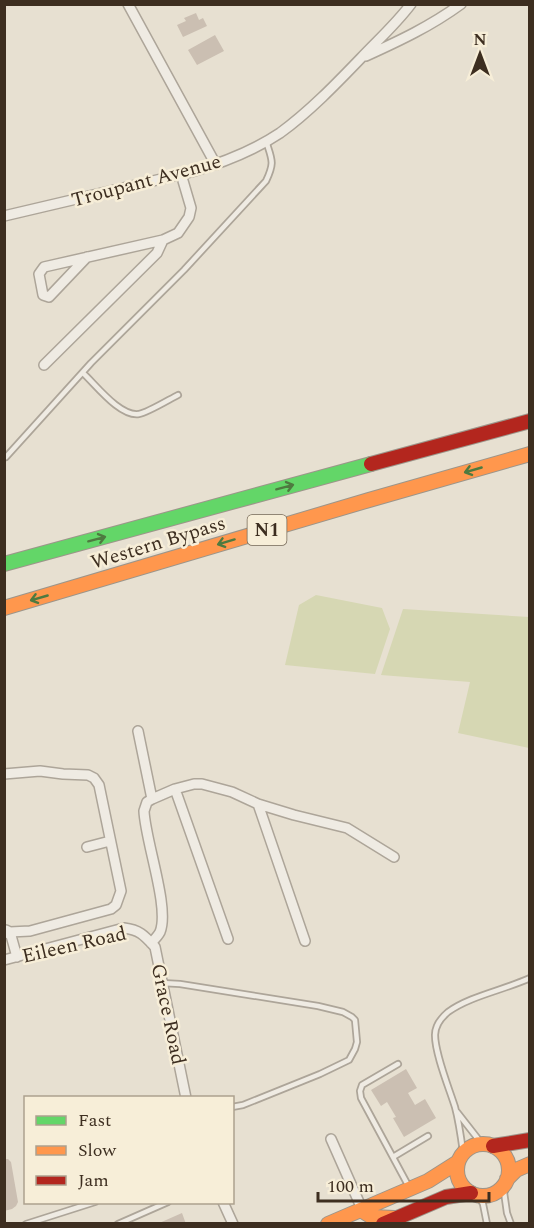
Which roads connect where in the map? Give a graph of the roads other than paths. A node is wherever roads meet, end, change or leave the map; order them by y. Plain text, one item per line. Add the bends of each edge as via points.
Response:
1 (128, 4) edge
2 (411, 4) edge
3 (460, 4) edge
4 (361, 58) junction
5 (266, 141) junction
6 (216, 165) junction
7 (181, 174) junction
8 (4, 216) edge
9 (163, 240) junction
10 (87, 257) junction
11 (44, 365) dead end
12 (83, 373) junction
13 (178, 395) dead end
14 (530, 420) edge
15 (530, 454) edge
16 (6, 457) dead end
17 (4, 564) edge
18 (4, 608) edge
19 (138, 731) dead end
20 (4, 774) edge
21 (175, 789) junction
22 (152, 798) junction
23 (258, 804) junction
24 (110, 841) junction
25 (87, 847) dead end
26 (394, 857) dead end
27 (6, 931) edge
28 (143, 934) joint
29 (228, 939) dead end
30 (305, 941) dead end
31 (152, 944) junction
32 (17, 957) junction
33 (4, 960) edge
34 (530, 978) edge
35 (162, 983) junction
36 (398, 1065) dead end
37 (186, 1096) edge
38 (234, 1107) edge
39 (456, 1110) junction
40 (428, 1136) dead end
41 (331, 1139) dead end
42 (530, 1140) edge
43 (487, 1145) junction
44 (393, 1157) junction
45 (461, 1157) junction
46 (530, 1164) edge
47 (505, 1182) junction
48 (410, 1189) junction
49 (475, 1194) junction
50 (92, 1204) edge
51 (166, 1204) edge
52 (223, 1204) edge
53 (427, 1205) junction
54 (361, 1210) junction
55 (390, 1221) edge
56 (41, 1222) edge
57 (26, 1224) edge
58 (118, 1224) edge
59 (232, 1224) edge
60 (328, 1224) edge
61 (487, 1224) edge
62 (511, 1224) edge

1 - 6 street
2 - 4 street, Troupant Avenue
3 - 4 street via 396,43
4 - 5 street, Troupant Avenue via 304,114
5 - 6 street, Troupant Avenue
5 - 12 lane via 272,161 266,181
6 - 7 street, Troupant Avenue
7 - 8 street, Troupant Avenue
7 - 9 street via 191,208 189,217 178,233
9 - 10 street
9 - 11 street via 157,253
10 - 10 street via 44,267 39,274 43,295 49,297
12 - 13 lane via 117,408 128,412 140,414
12 - 16 lane
17 -> 14 main road, Western Bypass / N1
15 -> 18 main road, Western Bypass / N1
19 - 22 street
20 - 24 street via 40,771 94,778 99,785
21 - 22 street
21 - 23 street via 202,784
21 - 29 street
22 - 31 street via 144,815 162,903 162,923
23 - 26 street via 347,828
23 - 30 street
24 - 25 street
24 - 27 street via 121,891 116,905 30,931
27 - 32 street
28 - 31 street, Grace Road
28 - 32 street, Eileen Road via 124,928
31 - 35 street, Grace Road
32 - 33 street, Eileen Road
34 - 39 lane via 466,1002 448,1012 436,1026 436,1046
35 - 37 street, Grace Road
35 - 38 lane via 318,1006 343,1012 355,1020 357,1042 349,1060
36 - 44 lane via 362,1085 360,1090 360,1098
39 - 43 lane
39 - 45 lane
40 - 44 lane
41 - 54 street
42 - 43 main road
43 - 45 main road via 475,1145
43 - 47 main road via 500,1150 508,1163
44 - 48 lane
45 - 48 main road via 436,1178
45 - 49 main road via 458,1176 465,1189
46 - 47 main road via 516,1170
47 - 49 main road via 492,1194
47 - 62 lane
48 - 53 main road
48 - 54 main road
49 - 53 main road via 446,1197
49 - 61 lane via 483,1204
50 - 56 lane
51 - 58 lane
52 - 59 street
53 - 55 main road
54 - 55 main road via 370,1217
54 - 60 main road
56 - 57 lane

